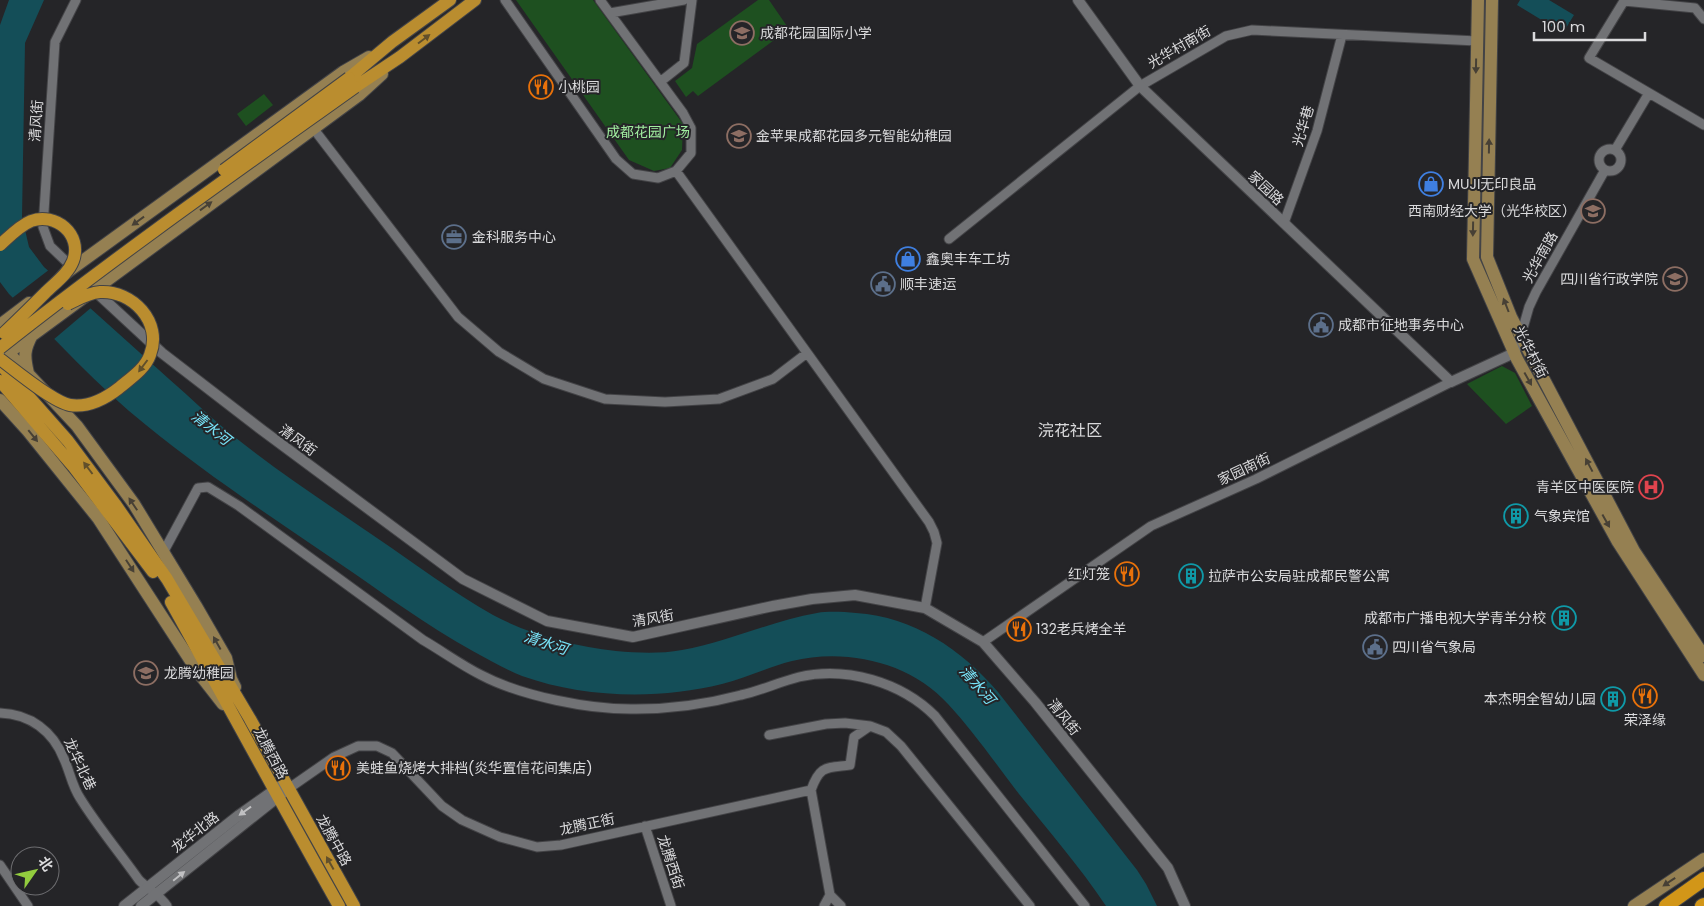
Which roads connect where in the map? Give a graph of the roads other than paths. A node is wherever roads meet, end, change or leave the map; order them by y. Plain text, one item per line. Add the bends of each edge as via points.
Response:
1 (76, 0) edge
2 (450, 0) edge
3 (475, 0) edge
4 (505, 0) edge
5 (600, 0) edge
6 (684, 0) edge
7 (692, 0) edge
8 (1078, 0) edge
9 (1478, 0) edge
10 (1492, 0) edge
11 (1698, 4) edge
12 (610, 13) junction
13 (1704, 19) edge
14 (1342, 34) junction
15 (1477, 41) junction
16 (392, 42) junction
17 (400, 57) junction
18 (352, 82) junction
19 (660, 82) junction
20 (1140, 86) junction
21 (1650, 93) junction
22 (1704, 125) edge
23 (314, 128) junction
24 (1615, 150) junction
25 (1605, 170) junction
26 (676, 171) junction
27 (1284, 223) junction
28 (949, 240) dead end
29 (0, 245) edge
30 (68, 271) junction
31 (88, 294) junction
32 (34, 333) junction
33 (1521, 335) junction
34 (4, 337) edge
35 (807, 352) junction
36 (1514, 353) junction
37 (0, 364) edge
38 (28, 373) junction
39 (0, 381) edge
40 (1451, 382) junction
41 (2, 404) edge
42 (164, 551) junction
43 (164, 582) junction
44 (925, 608) junction
45 (982, 642) junction
46 (1704, 656) edge
47 (1704, 675) edge
48 (0, 713) edge
49 (244, 721) junction
50 (845, 723) junction
51 (870, 726) junction
52 (769, 735) dead end
53 (854, 737) junction
54 (287, 785) junction
55 (811, 790) junction
56 (276, 794) junction
57 (645, 826) junction
58 (1704, 859) edge
59 (0, 865) edge
60 (1704, 880) edge
61 (147, 888) junction
62 (157, 894) junction
63 (830, 895) junction
64 (28, 906) edge
65 (124, 906) edge
66 (141, 906) edge
67 (167, 906) edge
68 (339, 906) edge
69 (354, 906) edge
70 (671, 906) edge
71 (824, 906) edge
72 (841, 906) edge
73 (1030, 906) edge
74 (1085, 906) edge
75 (1185, 906) edge
76 (1634, 906) edge
77 (1666, 906) edge

1 - 30 street, 清风街 via 55,42 43,227 50,246
2 - 16 main road
17 -> 3 main road
4 - 26 street via 616,159 633,174 658,178
5 - 12 street
6 - 12 street
7 - 19 street via 684,63
8 - 20 street, 家园路
9 - 15 main road, 光华村街
33 -> 10 main road, 光华村街 via 1510,317 1487,256
11 - 13 street
11 - 21 street via 1624,1 1589,58
12 - 19 street
14 - 15 street, 光华村南街
14 - 20 street, 光华村南街 via 1252,30 1226,36
14 - 27 street, 光华巷 via 1317,131
15 -> 36 main road, 光华村街 via 1473,259
16 - 18 main road
16 -> 30 main road via 343,72
17 - 18 main road
17 - 23 main road via 359,95
18 - 34 main road, bridge via 42,314
19 - 26 street via 691,128 691,153
20 - 27 street, 家园路
20 - 28 street, 光华村南街
21 - 22 street
21 - 24 street
31 -> 23 main road
23 - 35 street via 458,317 499,352 544,379 605,399 665,402 719,399 772,379
24 - 25 street via 1608,149 1601,154 1599,161
24 - 25 street via 1620,155 1620,166 1615,170
25 - 33 street, 光华南路 via 1528,307
26 - 35 street
27 - 40 street, 家园路
29 - 34 main road, bridge via 29,222 47,219 56,221 69,232 74,249 73,260 64,274
30 - 34 main road, bridge
31 - 32 main road, bridge
31 - 44 street, 清风街 via 270,436 463,579 547,621 634,637 812,599 855,596
32 - 34 main road
32 - 38 main road via 24,355
33 - 36 street
46 -> 33 main road, 光华村街 via 1634,551
34 -> 34 main road, bridge via 81,296 99,292 119,294 139,306 151,325 153,346 137,373 110,395 91,404 72,405 47,394
34 - 38 main road
35 - 44 street via 934,532 937,543
36 - 40 street, 家园南街
36 -> 47 main road, 光华村街 via 1618,542
43 -> 37 main road via 115,504 68,441
42 -> 38 main road via 77,426
39 - 43 main road via 73,466
40 - 45 street, 家园南街 via 1256,479 1151,526
41 -> 49 main road via 28,430 98,518 198,672
49 -> 42 main road via 226,658
42 - 74 street via 198,488 208,487 423,640 481,675 514,689 552,699 634,709 676,707 742,695 799,677 820,674 862,678 889,685 914,698 935,716
43 - 49 main road
44 - 45 street, 清风街
45 - 75 street, 清风街 via 1035,702 1168,868
48 - 61 street, 龙华北巷 via 23,716 38,723 55,741 80,799
49 - 54 main road, 龙腾西路
49 - 56 main road, 龙腾西路
50 - 51 street
50 - 52 street
50 - 53 street via 853,730
51 - 53 street
51 - 73 street via 886,732 901,746
53 - 55 street via 850,765 818,773
54 - 56 street, 龙华北路
54 - 57 street, 龙腾正街 via 358,746 377,746 392,753 448,811 500,837 536,846 561,845
69 -> 54 main road, 龙腾中路
55 - 57 street, 龙腾正街
55 - 63 street
56 -> 61 street, 龙华北路
62 -> 56 street, 龙华北路
56 - 68 main road, 龙腾中路
57 - 70 street, 龙腾西街
58 -> 76 main road
59 - 64 street
60 - 77 highway
61 - 62 street, 龙华北巷
61 - 65 street, 龙华北路
62 - 66 street, 龙华北路
62 - 67 street, 龙华北巷
63 - 71 street
63 - 72 street

